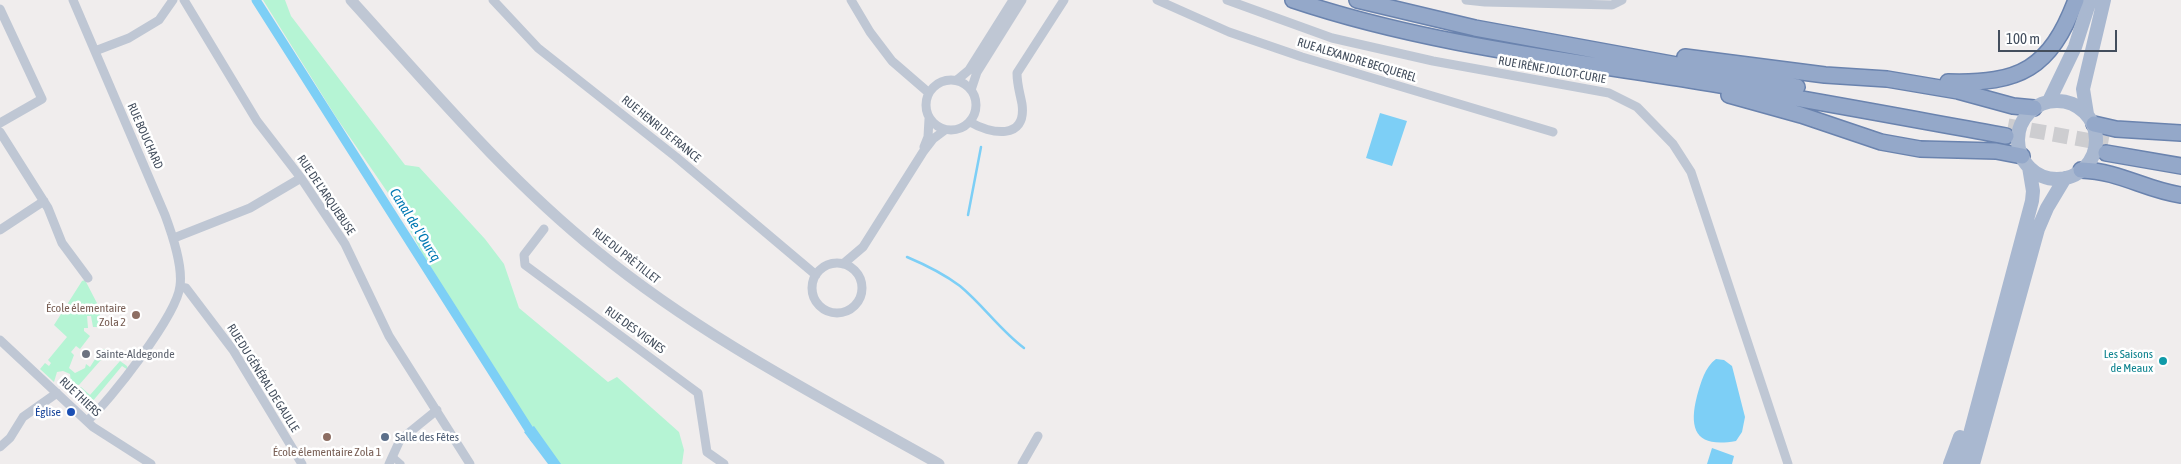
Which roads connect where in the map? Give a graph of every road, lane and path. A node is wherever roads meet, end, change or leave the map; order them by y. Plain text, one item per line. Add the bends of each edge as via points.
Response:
1 (73, 0) edge
2 (173, 0) edge
3 (184, 0) edge
4 (351, 0) edge
5 (493, 0) edge
6 (851, 0) edge
7 (1012, 0) edge
8 (1022, 0) edge
9 (1064, 0) edge
10 (1157, 0) edge
11 (1227, 0) edge
12 (1294, 0) edge
13 (1357, 0) edge
14 (1466, 0) edge
15 (1622, 0) edge
16 (2076, 0) edge
17 (2090, 0) edge
18 (2104, 0) edge
19 (0, 9) edge
20 (95, 51) junction
21 (1611, 54) junction
22 (1887, 79) junction
23 (957, 80) junction
24 (1688, 80) junction
25 (971, 90) junction
26 (928, 92) junction
27 (2049, 101) junction
28 (2034, 108) junction
29 (929, 119) junction
30 (2090, 119) junction
31 (970, 122) junction
32 (0, 123) edge
33 (945, 130) junction
34 (0, 132) edge
35 (1553, 132) dead end
36 (2181, 132) edge
37 (923, 152) junction
38 (2181, 157) edge
39 (2025, 162) junction
40 (2181, 166) edge
41 (2082, 170) junction
42 (301, 178) junction
43 (2066, 178) junction
44 (2181, 195) edge
45 (44, 201) junction
46 (544, 229) dead end
47 (0, 230) edge
48 (174, 238) junction
49 (863, 247) junction
50 (843, 264) junction
51 (856, 272) junction
52 (816, 276) junction
53 (88, 278) dead end
54 (2010, 282) junction
55 (180, 287) junction
56 (0, 340) edge
57 (57, 393) junction
58 (437, 410) junction
59 (87, 421) junction
60 (1038, 436) dead end
61 (0, 447) edge
62 (392, 457) edge
63 (151, 464) edge
64 (302, 464) edge
65 (401, 464) edge
66 (470, 464) edge
67 (724, 464) edge
68 (939, 464) edge
69 (1022, 464) edge
70 (1788, 464) edge
71 (1950, 464) edge
72 (1962, 464) edge
73 (1973, 464) edge

1 - 20 street, RUE BOUCHARD
2 - 20 street via 159,20 129,38
3 - 42 street, RUE DE L'ARQUEBUSE via 257,121
4 - 68 street, RUE DU PRÉ TILLET via 506,169 597,252 729,345
5 - 52 street, RUE HENRI DE FRANCE via 538,48 676,157
6 - 26 street via 892,61
7 - 23 street via 969,70
8 - 25 street via 978,72
9 - 31 street via 1017,73 1022,104 1021,118 1015,127 1004,133 989,132
10 - 35 street, RUE ALEXANDRE BECQUEREL via 1230,32 1302,57
11 - 70 street, RUE IRÈNE JOLLOT-CURIE via 1332,38 1433,61 1609,93 1637,107 1673,144 1691,172
12 - 24 highway via 1409,33
13 - 21 highway via 1475,28
14 - 15 street via 1612,4
16 - 22 highway via 2052,48 2032,67 2015,77 1982,83
17 - 27 main road via 2075,47
18 - 30 main road via 2085,77 2083,99
19 - 32 street via 42,99
20 - 48 street, RUE BOUCHARD
21 - 22 highway via 1647,52 1825,75
21 - 24 highway via 2007,131
22 - 28 highway
23 - 25 street
23 - 26 street via 941,82
24 - 39 highway via 1720,93 1801,115 1881,142 1920,148 1996,151
25 - 31 street via 976,106
26 - 29 street via 925,106
27 - 28 main road
27 - 30 main road via 2070,102
28 - 39 main road via 2018,135
29 - 33 street
29 - 37 street
30 - 36 highway via 2116,129
30 - 41 main road via 2096,138 2095,150
31 - 33 street via 959,129
33 - 37 street
34 - 45 street
37 - 49 street
38 - 40 highway via 2107,149
39 - 43 main road via 2040,175 2052,179
39 - 54 main road via 2033,191 2032,201
41 - 43 main road
41 - 44 highway via 2108,172
42 - 48 street via 250,208
42 - 58 street, RUE DE L'ARQUEBUSE via 345,244 390,336
43 - 73 main road via 2038,229
45 - 47 street
45 - 53 street via 62,243
46 - 67 street, RUE DES VIGNES via 524,255 525,265 698,393 707,452
48 - 55 street, RUE BOUCHARD
49 - 50 street
49 - 51 street
50 - 51 street
50 - 52 street via 827,265
51 - 52 street via 862,286 858,302 852,308 836,313 820,307 815,300 812,292
54 - 71 main road
54 - 72 main road
55 - 59 street via 134,368
55 - 64 street, RUE DU GÉNÉRAL DE GAULLE via 186,288 233,350
56 - 57 street, RUE THIERS
57 - 59 street, RUE THIERS
57 - 61 street via 23,417
58 - 62 street via 400,440
58 - 66 street, RUE DE L'ARQUEBUSE
59 - 63 street, RUE THIERS
60 - 69 street
62 - 65 street

